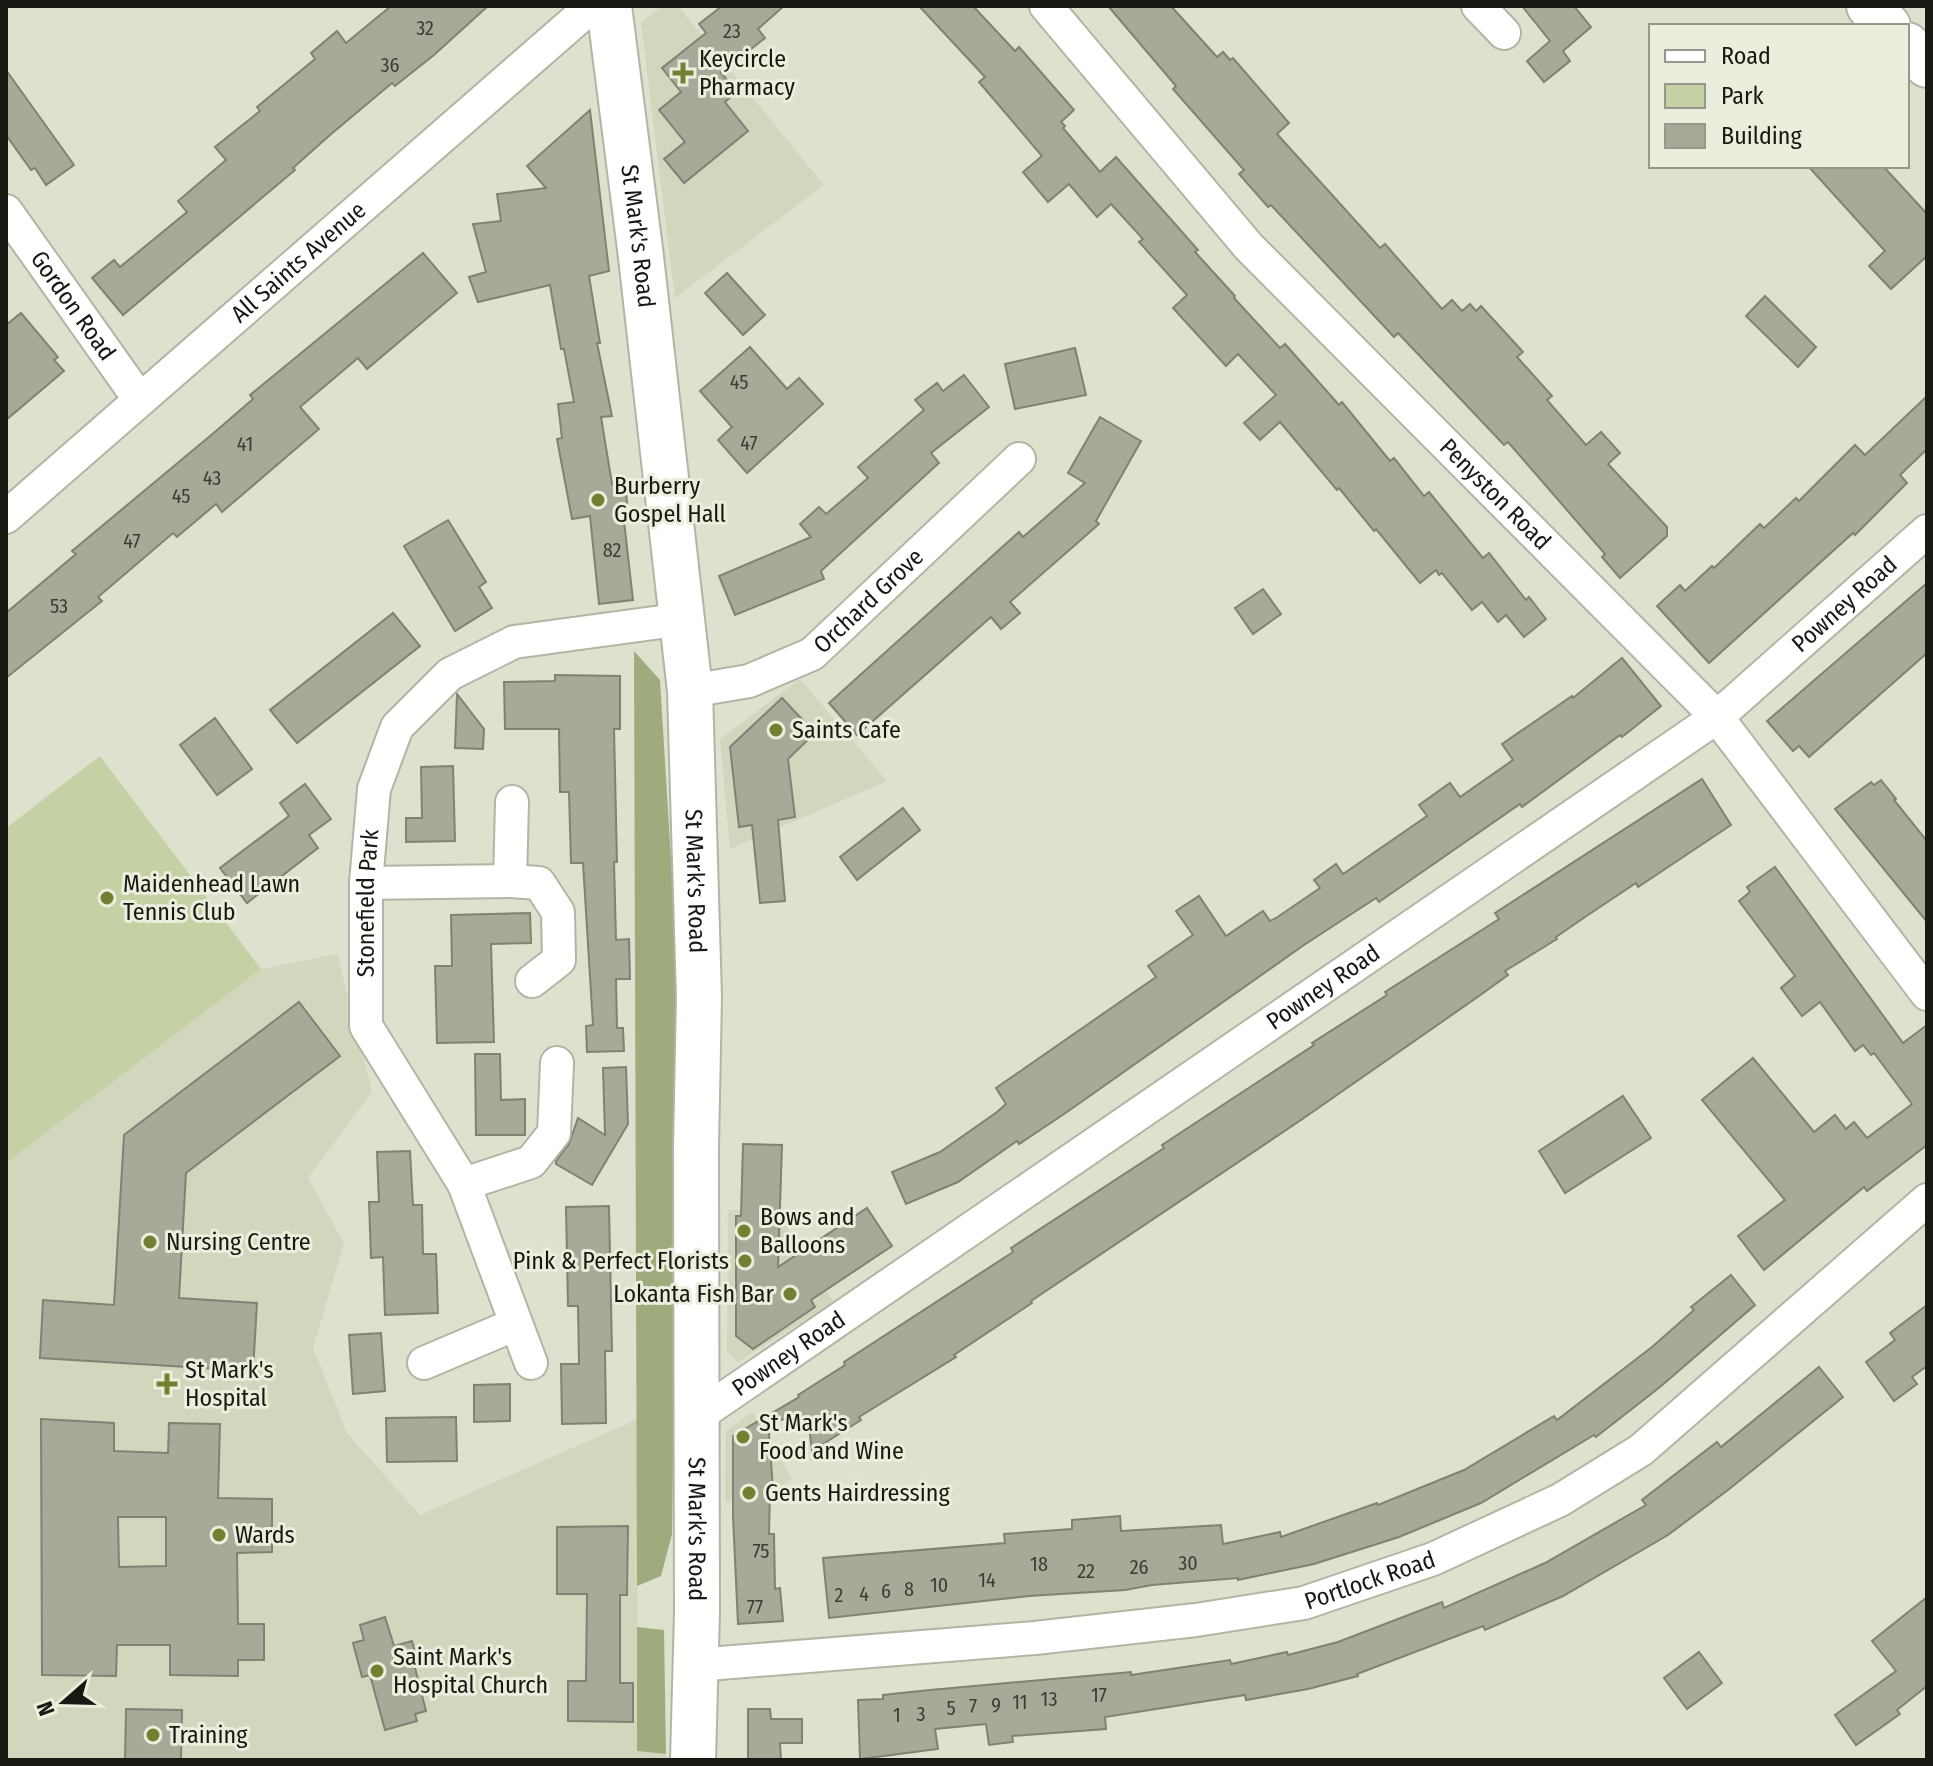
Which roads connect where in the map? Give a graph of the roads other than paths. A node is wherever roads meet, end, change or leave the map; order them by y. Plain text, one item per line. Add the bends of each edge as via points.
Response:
1 (592, 6) edge
2 (609, 6) edge
3 (1046, 6) edge
4 (1478, 6) edge
5 (1869, 6) edge
6 (1886, 24) edge
7 (1504, 33) dead end
8 (1909, 47) edge
9 (1927, 65) edge
10 (6, 211) edge
11 (140, 400) junction
12 (1019, 459) dead end
13 (6, 517) edge
14 (1927, 531) edge
15 (683, 619) junction
16 (690, 691) junction
17 (1717, 717) junction
18 (512, 802) dead end
19 (510, 881) junction
20 (366, 883) junction
21 (532, 981) dead end
22 (1927, 994) edge
23 (557, 1063) dead end
24 (464, 1184) junction
25 (1927, 1200) edge
26 (516, 1324) junction
27 (424, 1363) dead end
28 (531, 1363) dead end
29 (698, 1416) junction
30 (695, 1665) junction
31 (693, 1760) edge

1 - 11 street, All Saints Avenue
2 - 15 street, St Mark's Road
3 - 17 street, Penyston Road via 1249,247
4 - 7 street
5 - 6 street
8 - 9 street
10 - 11 street, Gordon Road
11 - 13 street, All Saints Avenue
12 - 16 street, Orchard Grove via 812,654 749,681
14 - 17 street, Powney Road
15 - 16 street, St Mark's Road
15 - 20 street, Stonefield Park via 514,642 450,674 397,727 374,789
16 - 29 street, St Mark's Road via 699,997
17 - 22 street, Penyston Road
17 - 29 street, Powney Road
18 - 19 street
19 - 20 street
19 - 21 street via 539,883 558,912 559,960
20 - 24 street, Stonefield Park via 366,1026
23 - 24 street via 554,1133 531,1162
24 - 26 street, Stonefield Park
25 - 30 street, Portlock Road via 1641,1450 1560,1500 1433,1559 1304,1603 1196,1620
26 - 27 street
26 - 28 street, Stonefield Park
29 - 30 street, St Mark's Road
30 - 31 street, St Mark's Road

